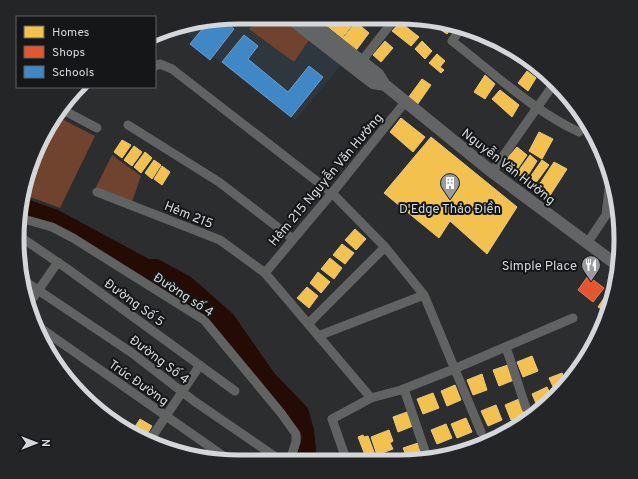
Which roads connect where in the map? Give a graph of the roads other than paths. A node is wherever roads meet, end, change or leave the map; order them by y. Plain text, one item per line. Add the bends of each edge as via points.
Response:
1 (300, 24) edge
2 (311, 24) edge
3 (391, 24) edge
4 (458, 32) edge
5 (320, 36) junction
6 (361, 62) junction
7 (156, 66) edge
8 (386, 86) junction
9 (551, 87) edge
10 (406, 101) junction
11 (539, 108) junction
12 (66, 111) edge
13 (128, 125) dead end
14 (96, 128) dead end
15 (579, 132) dead end
16 (492, 172) junction
17 (609, 191) edge
18 (97, 192) dead end
19 (332, 193) junction
20 (25, 219) edge
21 (24, 239) edge
22 (293, 239) junction
23 (588, 242) junction
24 (386, 248) junction
25 (58, 262) junction
26 (613, 262) edge
27 (264, 273) junction
28 (28, 284) edge
29 (38, 291) junction
30 (424, 295) junction
31 (32, 300) edge
32 (573, 318) dead end
33 (308, 324) junction
34 (44, 331) edge
35 (318, 336) junction
36 (506, 347) junction
37 (200, 366) junction
38 (454, 369) junction
39 (404, 389) junction
40 (236, 391) dead end
41 (183, 392) junction
42 (371, 398) junction
43 (526, 408) dead end
44 (166, 417) junction
45 (481, 432) dead end
46 (152, 437) edge
47 (344, 453) dead end
48 (426, 453) edge
49 (221, 454) edge
50 (273, 455) edge
51 (292, 455) edge

1 - 5 main road, Nguyễn Văn Hưởng
2 - 5 main road, Nguyễn Văn Hưởng
3 - 6 street
4 - 11 street via 452,41
5 - 6 main road, Nguyễn Văn Hưởng
5 - 8 main road, Nguyễn Văn Hưởng via 373,83
6 - 8 main road, Nguyễn Văn Hưởng via 378,74
7 - 19 street via 160,64 172,69
8 - 10 main road, Nguyễn Văn Hưởng
9 - 11 street
10 - 16 main road, Nguyễn Văn Hưởng
10 - 19 street, Hẻm 215 Nguyễn Văn Hưởng
11 - 15 street
11 - 16 street
12 - 14 street
13 - 22 street via 219,182
16 - 23 main road, Nguyễn Văn Hưởng
17 - 23 street via 606,215
18 - 27 street, Hẻm 215 via 220,240
19 - 22 street, Hẻm 215 Nguyễn Văn Hưởng
19 - 24 street
20 - 51 street, Đường số 4 via 52,227 73,238 204,320 296,434
21 - 25 street, Đường Số 5
22 - 27 street, Hẻm 215 Nguyễn Văn Hưởng
23 - 26 main road, Nguyễn Văn Hưởng
24 - 30 street
24 - 33 street
25 - 29 street
25 - 37 street, Đường Số 5
27 - 33 street, Hẻm 215
28 - 29 street, Đường Số 4
29 - 31 street
29 - 41 street, Đường Số 4 via 132,353
30 - 35 street
30 - 38 street
32 - 36 street
33 - 35 street, Hẻm 215
34 - 44 street, Trúc Đường
35 - 42 street, Hẻm 215
36 - 38 street
36 - 43 street
37 - 40 street, Đường Số 5
37 - 41 street
38 - 39 street
38 - 45 street
39 - 42 street
39 - 48 street
41 - 44 street
41 - 50 street, Đường Số 4
42 - 47 street via 332,419
44 - 46 street
44 - 49 street, Trúc Đường

